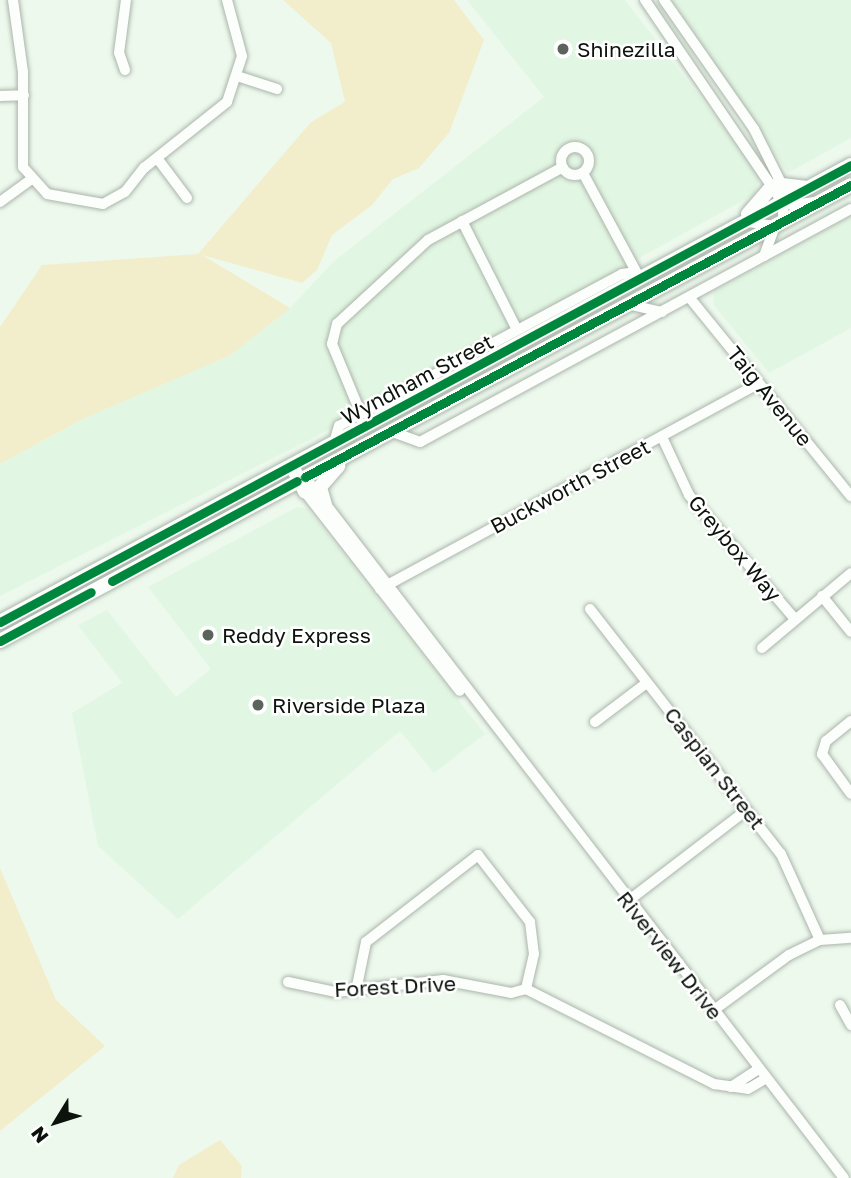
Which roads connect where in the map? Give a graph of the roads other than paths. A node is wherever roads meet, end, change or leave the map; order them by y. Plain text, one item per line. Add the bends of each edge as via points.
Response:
1 (13, 0) edge
2 (126, 0) edge
3 (227, 0) edge
4 (645, 0) edge
5 (664, 0) edge
6 (682, 33) junction
7 (690, 69) junction
8 (125, 70) dead end
9 (240, 77) junction
10 (277, 89) dead end
11 (0, 96) edge
12 (24, 96) junction
13 (757, 134) junction
14 (746, 143) junction
15 (157, 158) junction
16 (851, 166) edge
17 (563, 167) junction
18 (583, 173) junction
19 (830, 177) junction
20 (30, 180) junction
21 (851, 184) edge
22 (777, 185) junction
23 (811, 188) junction
24 (187, 198) dead end
25 (786, 201) junction
26 (822, 201) junction
27 (0, 202) edge
28 (851, 209) edge
29 (462, 221) junction
30 (779, 223) junction
31 (738, 226) junction
32 (764, 256) junction
33 (638, 276) junction
34 (689, 297) junction
35 (626, 304) junction
36 (662, 312) junction
37 (563, 320) junction
38 (582, 328) junction
39 (517, 330) junction
40 (568, 336) junction
41 (566, 363) junction
42 (760, 383) junction
43 (361, 414) junction
44 (389, 432) junction
45 (662, 436) junction
46 (334, 443) junction
47 (306, 458) junction
48 (303, 482) junction
49 (851, 496) edge
50 (325, 505) junction
51 (191, 521) junction
52 (851, 573) edge
53 (384, 587) junction
54 (66, 588) junction
55 (91, 592) junction
56 (825, 595) junction
57 (590, 609) dead end
58 (795, 619) junction
59 (0, 622) edge
60 (851, 623) edge
61 (851, 632) edge
62 (3, 638) edge
63 (762, 648) dead end
64 (645, 684) junction
65 (851, 721) edge
66 (595, 722) dead end
67 (851, 794) edge
68 (744, 812) junction
69 (628, 901) junction
70 (851, 938) edge
71 (820, 940) junction
72 (288, 982) dead end
73 (526, 989) junction
74 (356, 991) junction
75 (840, 1005) dead end
76 (714, 1010) junction
77 (851, 1025) edge
78 (763, 1073) junction
79 (844, 1178) edge

1 - 12 street
2 - 8 street via 119,53
3 - 9 street via 242,56
4 - 7 street
5 - 6 street
6 - 7 street via 674,41
6 - 13 street
7 - 14 street
9 - 10 street
9 - 15 street via 213,120
11 - 12 street
12 - 20 street via 22,154
13 - 14 street
13 - 22 street
14 - 22 street
15 - 20 street via 125,192 103,204 47,194
15 - 24 street
16 - 19 highway, Wyndham Street
17 - 18 street
17 - 18 street via 564,153 579,147 589,158
17 - 29 street
18 - 33 street
19 - 21 highway
19 - 23 highway, Wyndham Street
20 - 27 street
21 - 26 highway, Wyndham Street
22 - 23 highway
22 - 25 street
22 - 31 highway
23 - 25 highway, Wyndham Street
25 - 26 street
25 - 30 street
25 - 31 highway, Wyndham Street
26 - 30 highway, Wyndham Street
28 - 32 street
29 - 39 street
29 - 43 street via 410,253 337,324 332,344
30 - 31 street
30 - 32 street
30 - 35 highway, Wyndham Street
31 - 33 highway, Wyndham Street
32 - 34 street
33 - 37 highway, Wyndham Street
33 - 39 street
34 - 36 street
34 - 42 street, Taig Avenue
35 - 36 street
35 - 38 highway, Wyndham Street
36 - 41 street
37 - 38 highway
37 - 40 highway
37 - 46 highway, Wyndham Street
38 - 40 highway, Wyndham Street
39 - 43 street
40 - 41 street
40 - 44 highway, Wyndham Street
41 - 44 street via 420,442
42 - 45 street, Buckworth Street
42 - 49 street, Taig Avenue
43 - 46 street via 339,426
44 - 48 highway, Wyndham Street
44 - 50 highway via 326,475 320,486
45 - 53 street, Buckworth Street
45 - 58 street, Greybox Way via 689,495
46 - 47 highway, Wyndham Street
47 - 48 highway
47 - 51 highway, Wyndham Street
48 - 50 street, Riverview Drive
48 - 51 highway
48 - 53 street, Riverview Drive
48 - 55 highway, Wyndham Street
50 - 53 street, Riverview Drive
51 - 54 highway, Wyndham Street
52 - 56 street
53 - 69 street, Riverview Drive
54 - 55 highway
54 - 59 highway, Wyndham Street
55 - 62 highway, Wyndham Street
56 - 58 street
56 - 60 street
56 - 61 street
57 - 64 street, Caspian Street
58 - 63 street
64 - 66 street
64 - 68 street, Caspian Street via 737,795
65 - 67 street via 827,741 822,754
68 - 69 street
68 - 71 street, Caspian Street via 781,854
69 - 76 street, Riverview Drive
70 - 71 street
71 - 76 street via 769,968
72 - 74 street, Forest Drive
73 - 74 street, Forest Drive via 511,993 443,980
73 - 74 street via 534,954 530,922 478,855 366,942
73 - 78 street, Forest Drive via 662,1062 728,1088 748,1088
75 - 77 street
76 - 78 street, Riverview Drive
78 - 79 street, Riverview Drive

